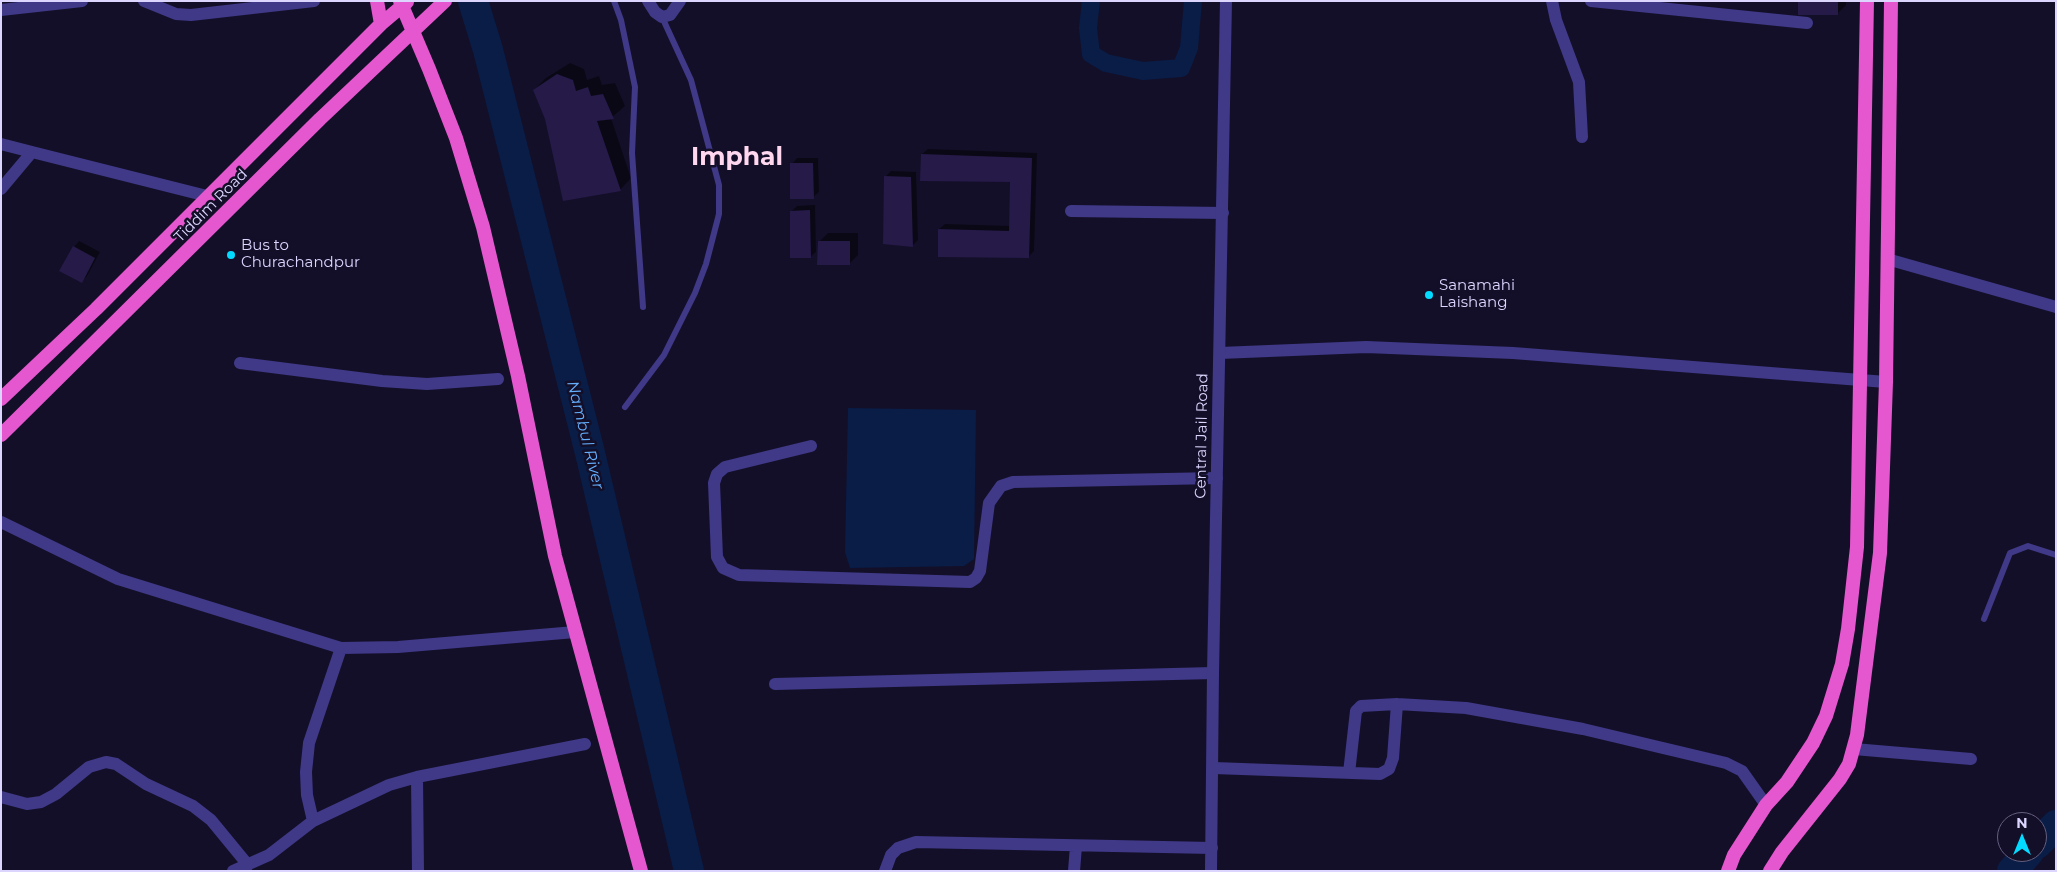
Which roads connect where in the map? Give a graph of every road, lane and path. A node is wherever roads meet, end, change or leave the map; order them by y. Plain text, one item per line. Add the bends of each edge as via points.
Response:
1 (82, 1) edge
2 (144, 1) edge
3 (314, 1) edge
4 (377, 1) edge
5 (445, 1) edge
6 (614, 1) edge
7 (648, 1) edge
8 (680, 1) edge
9 (1226, 1) edge
10 (1552, 1) edge
11 (1591, 1) edge
12 (1867, 1) edge
13 (1891, 1) edge
14 (403, 3) edge
15 (159, 5) edge
16 (1, 10) edge
17 (662, 17) junction
18 (1807, 23) dead end
19 (381, 24) junction
20 (418, 28) junction
21 (1582, 137) dead end
22 (1, 144) edge
23 (32, 152) junction
24 (1, 189) edge
25 (207, 196) junction
26 (1071, 211) dead end
27 (1222, 213) junction
28 (1887, 259) junction
29 (643, 306) dead end
30 (2056, 307) edge
31 (1220, 353) junction
32 (240, 363) dead end
33 (498, 379) dead end
34 (1862, 380) junction
35 (1886, 382) junction
36 (1, 400) edge
37 (625, 407) dead end
38 (1, 435) edge
39 (812, 446) dead end
40 (1217, 478) junction
41 (1, 522) edge
42 (2056, 555) edge
43 (1984, 619) dead end
44 (575, 632) junction
45 (341, 648) junction
46 (1213, 673) junction
47 (774, 684) dead end
48 (1396, 704) junction
49 (585, 744) dead end
50 (1854, 750) junction
51 (1971, 759) dead end
52 (1214, 768) junction
53 (1349, 772) junction
54 (417, 777) junction
55 (1, 797) edge
56 (1766, 805) junction
57 (313, 821) junction
58 (1076, 846) junction
59 (1212, 848) junction
60 (248, 865) junction
61 (233, 871) edge
62 (418, 871) edge
63 (641, 871) edge
64 (885, 871) edge
65 (1074, 871) edge
66 (1212, 871) edge
67 (1728, 871) edge
68 (1770, 871) edge

1 - 16 street
2 - 15 street
3 - 15 street via 191,15 176,14
4 - 19 highway
5 - 20 highway, Tiddim Road
6 - 29 lane via 635,87 632,153
7 - 17 street
8 - 17 street via 670,15
9 - 27 street, Central Jail Road
10 - 21 street via 1579,82
11 - 18 street
12 - 34 highway
13 - 28 highway
14 - 19 highway, Tiddim Road
14 - 20 highway
17 - 37 lane via 691,80 720,198 719,214 695,293 664,355
19 - 25 highway, Tiddim Road
20 - 38 highway, Tiddim Road via 320,119
20 - 44 highway via 482,227
22 - 23 street
23 - 24 street
23 - 25 street
25 - 36 highway, Tiddim Road
26 - 27 street
27 - 31 street, Central Jail Road
28 - 30 street
28 - 35 highway
31 - 34 street via 1376,347 1513,353
31 - 40 street, Central Jail Road
32 - 33 street via 427,384
34 - 35 street
34 - 56 highway via 1857,547 1842,664 1826,716 1812,743 1787,782
35 - 50 highway via 1878,570
39 - 40 street via 726,467 716,474 717,557 723,568 739,575 970,582 980,571 989,503 1001,486 1013,482
40 - 46 street, Central Jail Road
41 - 45 street via 118,580
42 - 43 lane via 2028,546 2010,553
44 - 45 street via 398,647
44 - 63 highway
45 - 57 street via 308,743 307,795
46 - 47 street
46 - 52 street, Central Jail Road
48 - 53 street via 1368,704 1356,711
48 - 53 street via 1393,758 1389,769 1380,774
48 - 56 street via 1507,714 1583,728 1726,763 1742,771
49 - 54 street
50 - 51 street
50 - 68 highway via 1840,779
52 - 53 street
52 - 59 street, Central Jail Road
54 - 57 street via 389,785
54 - 62 street
55 - 60 street via 27,804 41,802 89,767 97,763 116,764 146,784 193,806 211,820
56 - 67 highway via 1734,855
57 - 60 street via 281,846
58 - 59 street
58 - 64 street via 916,842 891,854
58 - 65 street
59 - 66 street, Central Jail Road
60 - 61 street

